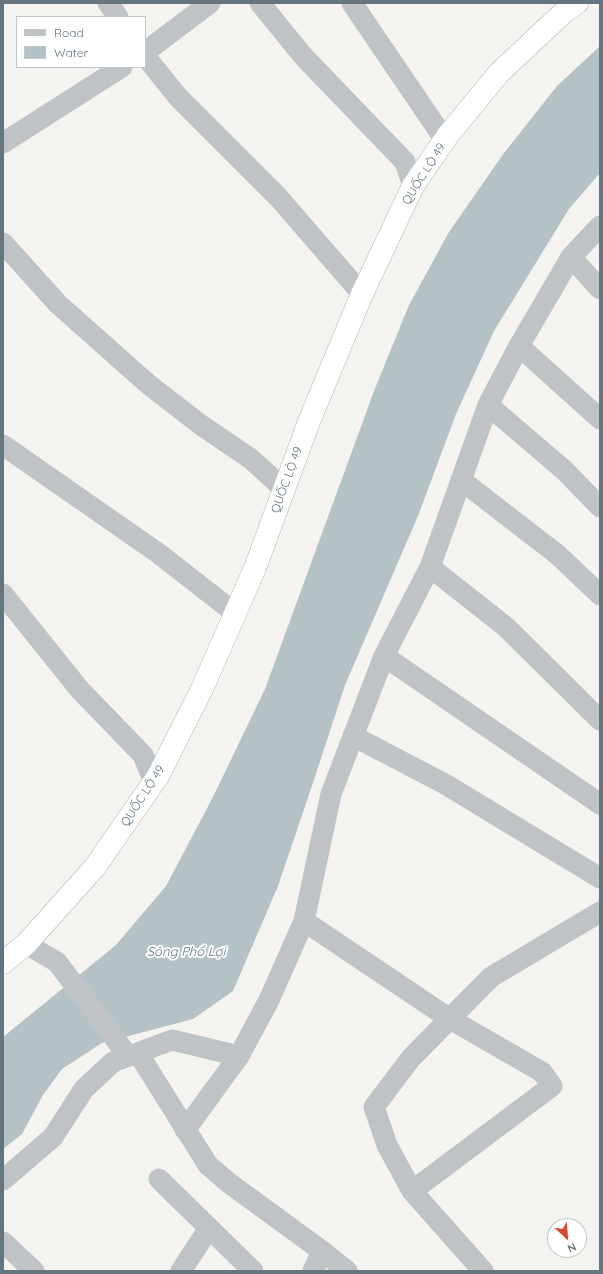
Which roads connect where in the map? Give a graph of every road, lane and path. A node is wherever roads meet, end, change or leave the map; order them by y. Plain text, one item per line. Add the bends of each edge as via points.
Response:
1 (108, 3) edge
2 (210, 3) edge
3 (260, 3) edge
4 (352, 3) edge
5 (565, 6) edge
6 (117, 16) edge
7 (146, 51) edge
8 (146, 57) edge
9 (120, 68) edge
10 (445, 140) junction
11 (3, 143) edge
12 (413, 186) junction
13 (600, 226) edge
14 (3, 243) edge
15 (571, 257) junction
16 (600, 289) edge
17 (362, 294) junction
18 (519, 346) junction
19 (488, 405) junction
20 (600, 419) edge
21 (3, 444) edge
22 (461, 480) junction
23 (284, 489) junction
24 (600, 507) edge
25 (430, 567) junction
26 (3, 594) edge
27 (600, 595) edge
28 (235, 613) junction
29 (384, 656) junction
30 (600, 720) edge
31 (353, 736) junction
32 (154, 782) junction
33 (600, 804) edge
34 (600, 878) edge
35 (600, 912) edge
36 (304, 921) junction
37 (26, 944) junction
38 (3, 963) edge
39 (450, 1019) junction
40 (129, 1051) junction
41 (239, 1056) junction
42 (185, 1130) junction
43 (159, 1179) dead end
44 (3, 1180) edge
45 (412, 1191) junction
46 (209, 1228) junction
47 (3, 1242) edge
48 (322, 1251) junction
49 (34, 1271) edge
50 (181, 1271) edge
51 (253, 1271) edge
52 (313, 1271) edge
53 (346, 1271) edge
54 (483, 1271) edge

1 - 6 street
2 - 7 street
3 - 12 street via 303,56 405,162
4 - 10 street
5 - 10 highway, QUỐC LỘ 49 via 499,73
8 - 17 street via 178,97 279,198
9 - 11 street
10 - 12 highway, QUỐC LỘ 49
12 - 17 highway, QUỐC LỘ 49
13 - 15 street
14 - 23 street via 58,304 136,374 201,425 251,458
15 - 16 street
15 - 18 street
17 - 23 highway, QUỐC LỘ 49
18 - 19 street
18 - 20 street
19 - 22 street
19 - 24 street via 564,470
21 - 28 street via 158,553
22 - 25 street
22 - 27 street via 558,555
23 - 28 highway, QUỐC LỘ 49 via 255,568
25 - 29 street
25 - 30 street via 506,627
26 - 32 street via 80,690 143,755
28 - 32 highway, QUỐC LỘ 49 via 202,689
29 - 31 street
29 - 33 street
31 - 34 street via 445,784
31 - 36 street via 331,794
32 - 37 highway, QUỐC LỘ 49 via 94,868
35 - 39 street via 491,977
36 - 39 street
36 - 41 street via 269,1000
37 - 38 highway, QUỐC LỘ 49
37 - 40 street via 57,962
39 - 45 street via 411,1058 374,1107 386,1145
39 - 45 street via 542,1072 552,1086
40 - 41 street via 172,1040
40 - 42 street
40 - 44 street via 112,1062 84,1089 53,1137
41 - 42 street
42 - 48 street via 200,1154 217,1173
43 - 46 street
45 - 54 street
46 - 50 street
46 - 51 street
47 - 49 street
48 - 52 street
48 - 53 street

